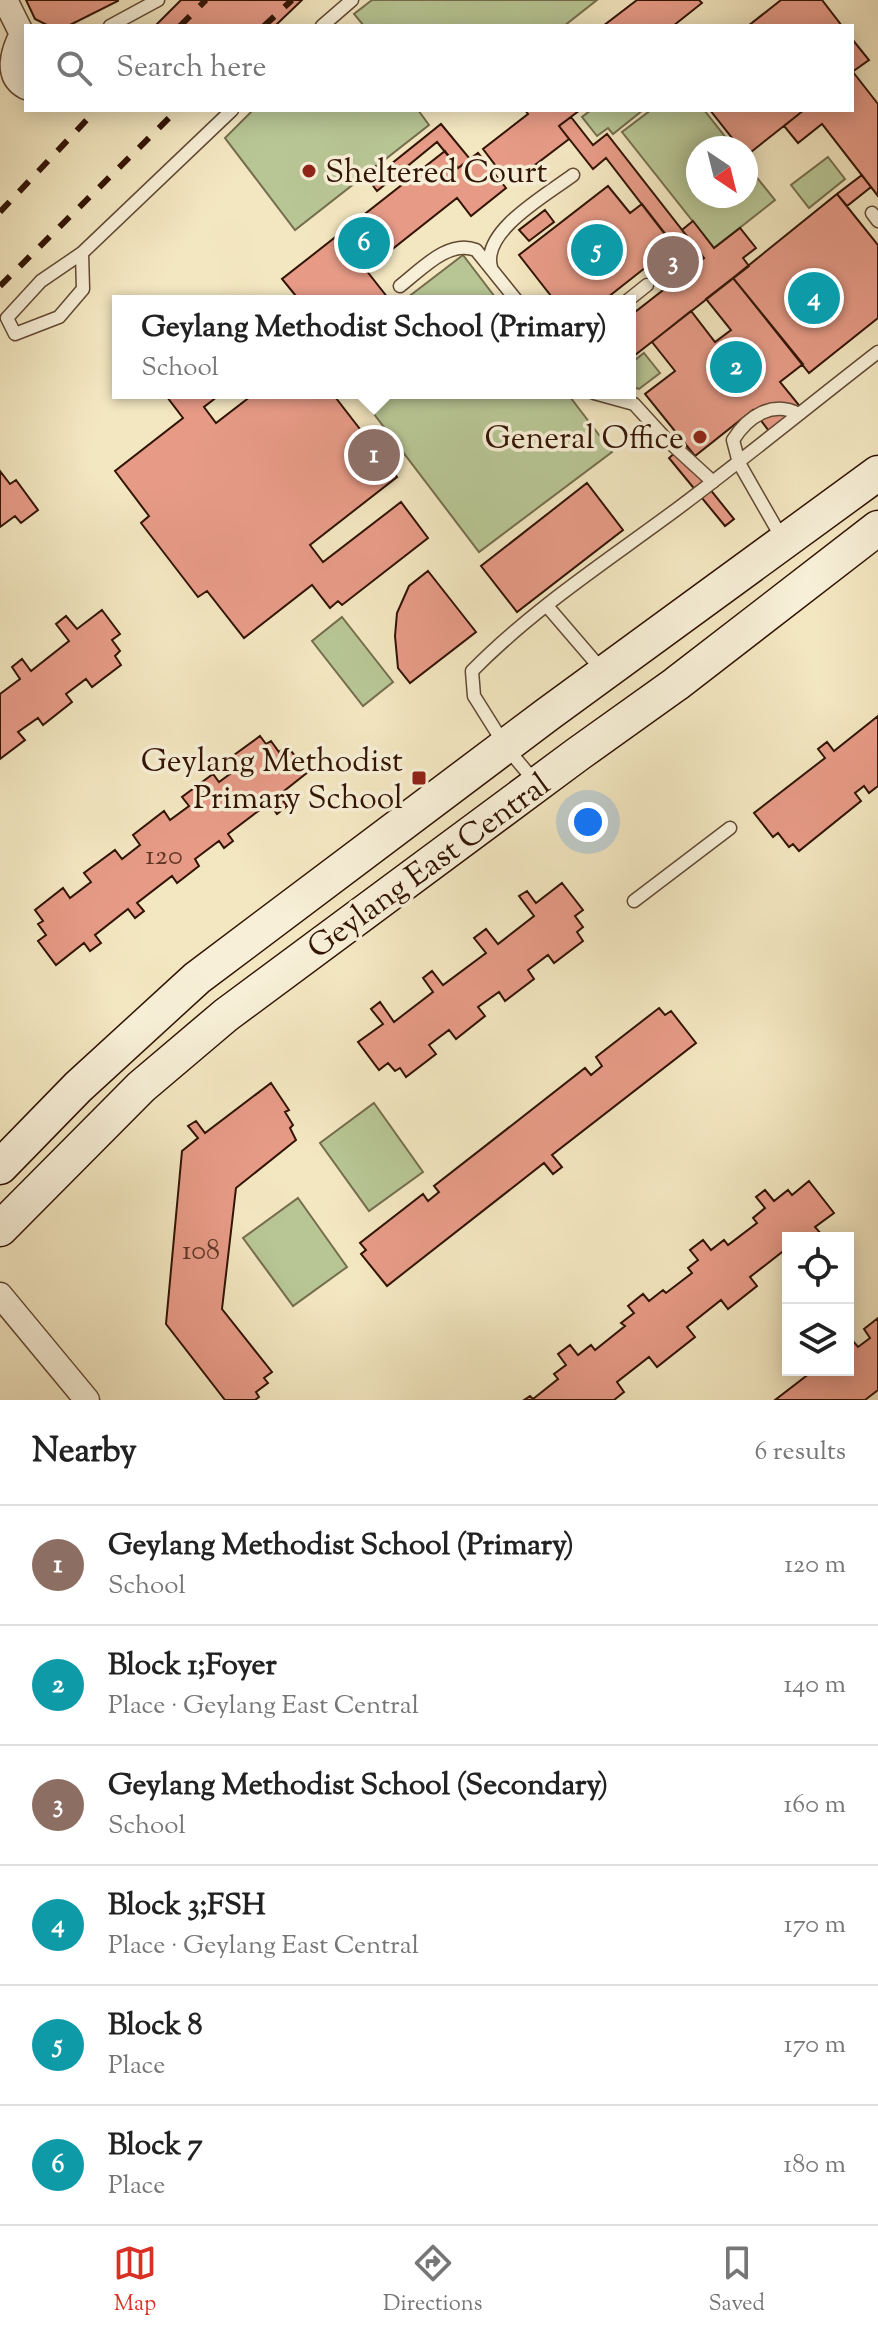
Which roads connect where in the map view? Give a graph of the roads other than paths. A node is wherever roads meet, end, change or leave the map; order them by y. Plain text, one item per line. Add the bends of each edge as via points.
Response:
1 (5, 0) edge
2 (158, 0) edge
3 (352, 0) edge
4 (114, 24) edge
5 (324, 24) edge
6 (24, 36) edge
7 (24, 85) edge
8 (230, 112) edge
9 (573, 175) dead end
10 (82, 253) junction
11 (492, 270) junction
12 (647, 285) dead end
13 (400, 286) dead end
14 (512, 295) edge
15 (634, 295) edge
16 (878, 352) edge
17 (616, 399) edge
18 (799, 414) junction
19 (739, 463) junction
20 (878, 473) edge
21 (713, 482) junction
22 (878, 528) edge
23 (784, 542) junction
24 (547, 606) junction
25 (604, 674) junction
26 (506, 747) junction
27 (538, 785) junction
28 (730, 828) dead end
29 (634, 901) dead end
30 (0, 1167) edge
31 (0, 1229) edge
32 (2, 1293) edge
33 (87, 1400) edge

1 - 6 street
2 - 4 lane
3 - 5 lane
6 - 7 street via 13,65
8 - 10 lane
9 - 11 lane via 503,228 490,248
10 - 10 lane via 41,281 7,318 15,334 59,317 83,289
11 - 13 lane via 476,250 454,249
11 - 14 lane
12 - 15 lane
16 - 18 lane
17 - 21 lane via 634,404
18 - 19 lane
18 - 19 lane via 778,407 740,429 733,440
19 - 21 lane
19 - 23 lane
20 - 23 main road, Geylang East Central
21 - 24 lane
22 - 27 main road, Geylang East Central
23 - 25 main road, Geylang East Central
24 - 25 lane
24 - 26 lane via 472,671 474,696
25 - 26 main road, Geylang East Central
26 - 27 lane
26 - 30 main road, Geylang East Central via 197,978
27 - 31 main road, Geylang East Central via 226,1015 141,1087
28 - 29 lane
32 - 33 street

